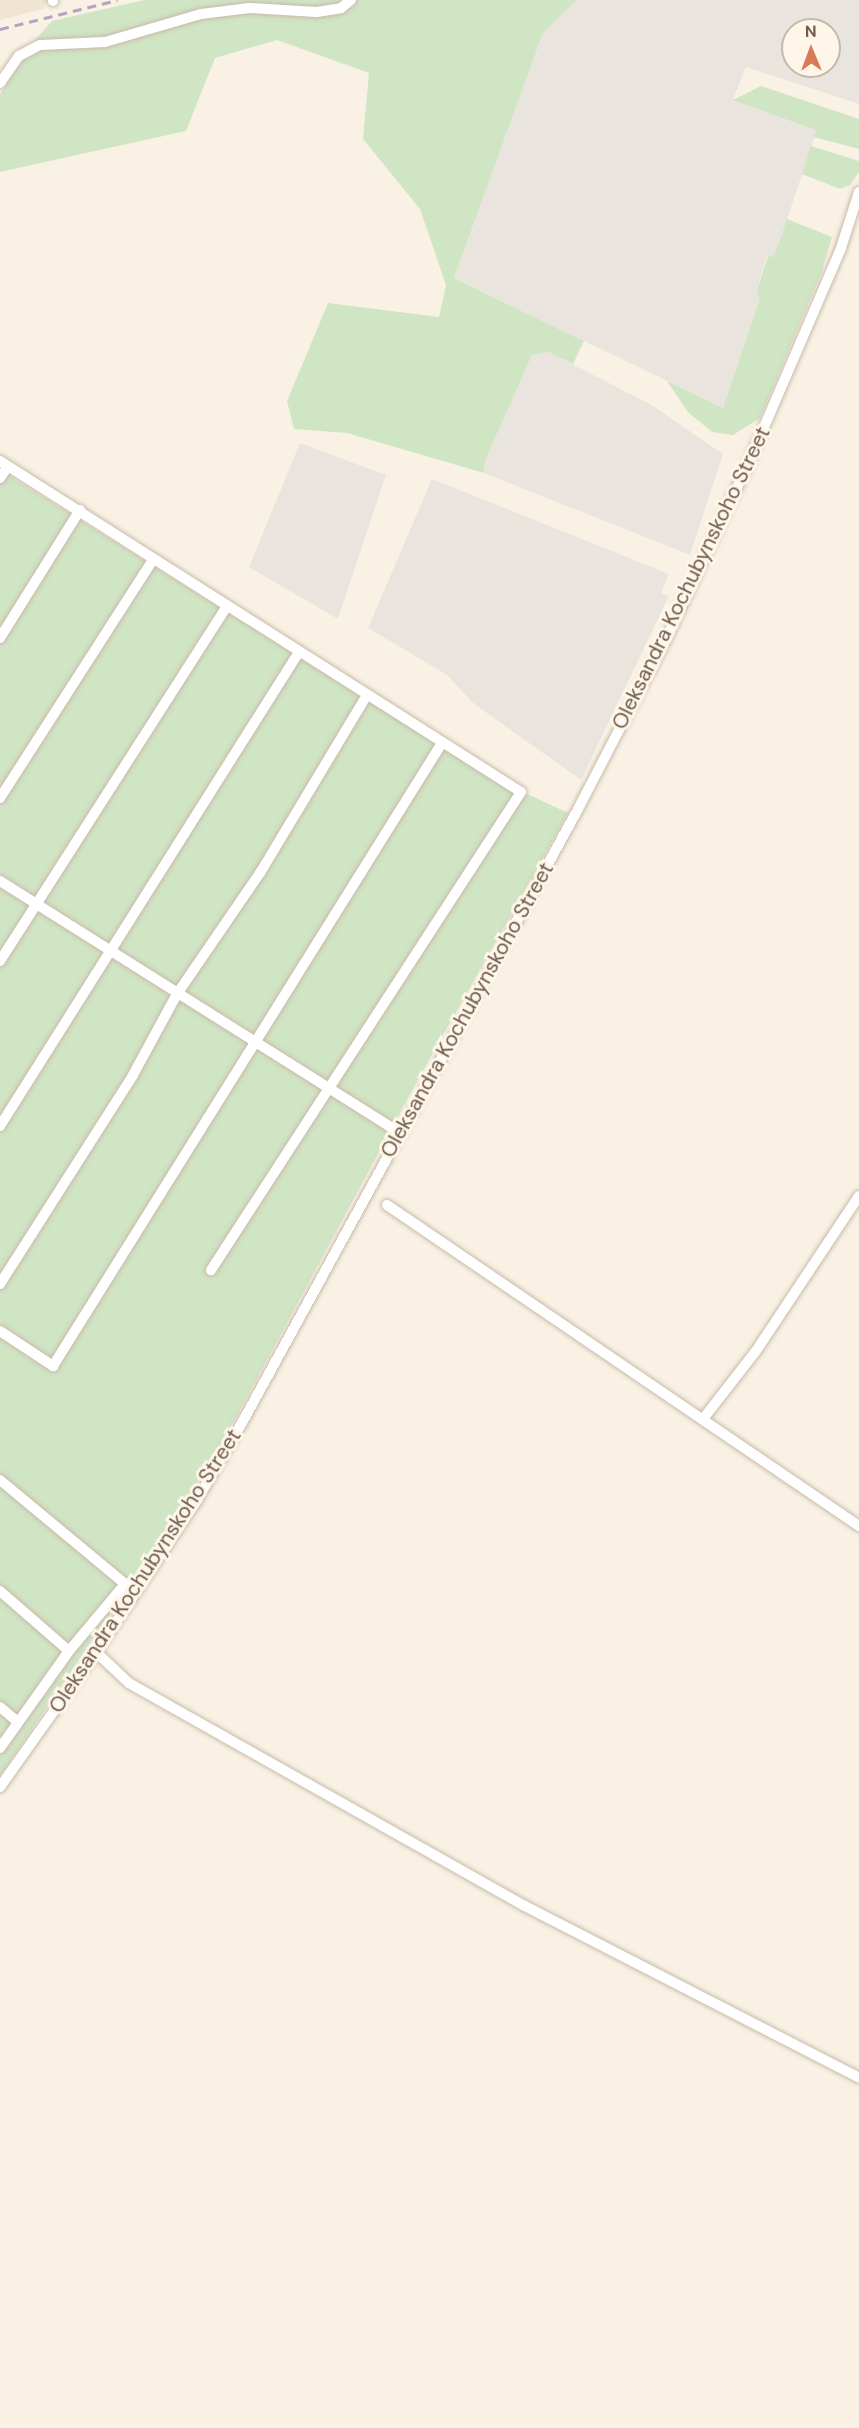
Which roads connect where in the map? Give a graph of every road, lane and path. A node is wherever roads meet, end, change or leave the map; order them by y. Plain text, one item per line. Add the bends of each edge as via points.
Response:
1 (351, 0) edge
2 (0, 83) edge
3 (859, 192) edge
4 (4, 464) edge
5 (0, 478) edge
6 (80, 510) junction
7 (153, 560) junction
8 (227, 606) junction
9 (0, 638) edge
10 (299, 652) junction
11 (367, 695) junction
12 (442, 743) junction
13 (0, 798) edge
14 (0, 881) edge
15 (35, 903) junction
16 (108, 950) junction
17 (0, 961) edge
18 (177, 994) junction
19 (255, 1044) junction
20 (330, 1089) junction
21 (0, 1126) edge
22 (399, 1132) junction
23 (859, 1196) edge
24 (387, 1205) dead end
25 (211, 1270) dead end
26 (0, 1284) edge
27 (0, 1331) edge
28 (703, 1419) junction
29 (0, 1480) edge
30 (859, 1526) edge
31 (125, 1584) junction
32 (0, 1591) edge
33 (135, 1593) junction
34 (69, 1651) junction
35 (96, 1652) junction
36 (0, 1707) edge
37 (18, 1722) junction
38 (0, 1748) edge
39 (0, 1787) edge
40 (859, 2079) edge

1 - 2 street via 341,8 317,12 250,9 201,14 105,42 40,45 19,56
3 - 22 street, Oleksandra Kochubynskoho Street via 841,248 804,337 670,631 491,969
4 - 5 street
4 - 6 street
6 - 7 street
6 - 9 street
7 - 8 street
7 - 13 street
8 - 10 street
8 - 15 street
10 - 11 street
10 - 16 street
11 - 12 street
11 - 18 street via 260,873
12 - 19 street
12 - 20 street via 521,792
14 - 15 street
15 - 16 street
15 - 17 street
16 - 18 street
16 - 21 street
18 - 19 street
18 - 26 street via 133,1075
19 - 20 street
19 - 27 street via 53,1366
20 - 22 street
20 - 25 street
22 - 33 street, Oleksandra Kochubynskoho Street via 243,1421
23 - 28 street via 756,1351
24 - 28 street
28 - 30 street
29 - 31 street
31 - 33 street
31 - 34 street
32 - 34 street
33 - 35 street, Oleksandra Kochubynskoho Street
34 - 37 street
35 - 39 street, Oleksandra Kochubynskoho Street
35 - 40 street via 139,1689 525,1906
36 - 37 street
37 - 38 street

